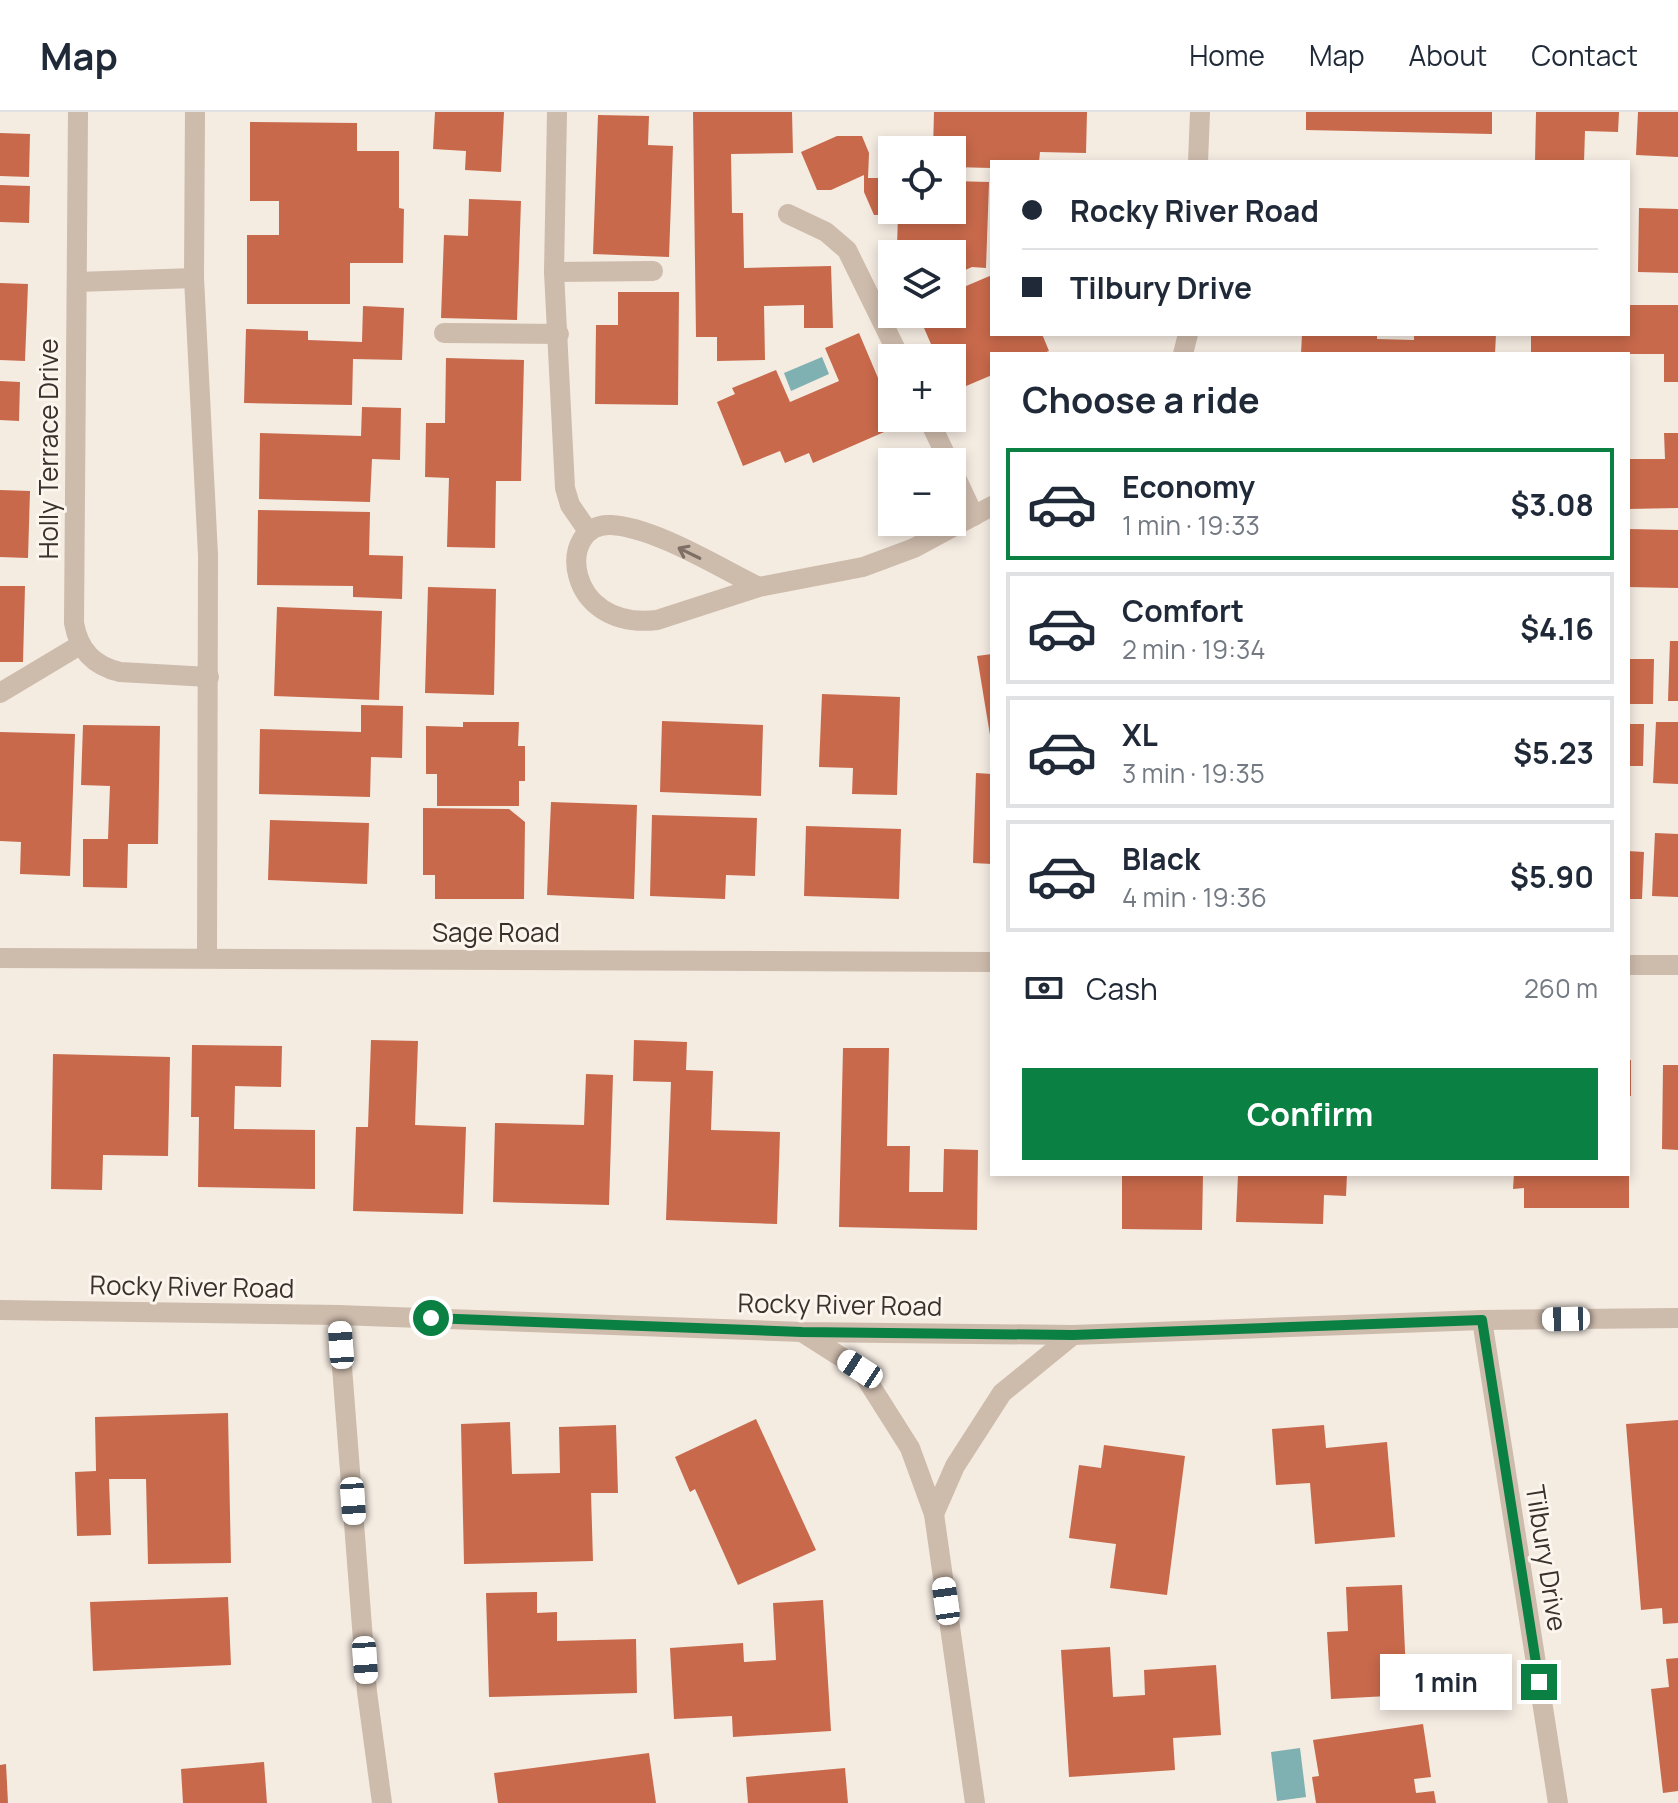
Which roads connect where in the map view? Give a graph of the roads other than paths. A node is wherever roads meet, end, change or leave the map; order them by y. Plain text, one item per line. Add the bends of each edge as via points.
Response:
1 (78, 112) edge
2 (195, 112) edge
3 (557, 112) edge
4 (1200, 112) edge
5 (1198, 160) edge
6 (788, 214) dead end
7 (653, 271) dead end
8 (554, 272) junction
9 (194, 278) junction
10 (77, 282) junction
11 (444, 333) dead end
12 (559, 334) junction
13 (893, 344) edge
14 (966, 488) edge
15 (983, 511) edge
16 (588, 531) junction
17 (759, 587) junction
18 (80, 645) junction
19 (209, 677) junction
20 (0, 693) edge
21 (0, 958) edge
22 (207, 958) junction
23 (990, 962) edge
24 (1630, 965) edge
25 (1678, 965) edge
26 (0, 1310) edge
27 (338, 1315) junction
28 (1678, 1318) edge
29 (1482, 1320) junction
30 (802, 1332) junction
31 (1073, 1335) junction
32 (934, 1514) junction
33 (382, 1803) edge
34 (975, 1803) edge
35 (1558, 1803) edge

1 - 10 street, Holly Terrace Drive
2 - 9 street
3 - 8 street
4 - 5 street
6 - 13 street via 826,232 847,250
7 - 8 street
8 - 12 street
9 - 10 street
9 - 19 street
10 - 18 street, Holly Terrace Drive via 74,623
11 - 12 street
12 - 16 street via 565,488
14 - 15 street
15 - 17 street via 914,548 863,567
17 -> 16 street via 641,532 608,524
16 - 17 street via 577,556 582,590 592,603 624,621 657,620
18 - 19 street via 107,669
18 - 20 street
19 - 22 street
21 - 22 street, Sage Road
22 - 23 street, Sage Road
24 - 25 street
26 - 27 street, Rocky River Road
27 - 30 street, Rocky River Road
27 - 33 street via 367,1692
28 - 29 street, Rocky River Road
29 - 31 street, Rocky River Road
29 - 35 street, Tilbury Drive
30 - 31 street, Rocky River Road
30 - 32 street via 860,1369 910,1448
31 - 32 street via 1002,1393 955,1466
32 - 34 street

